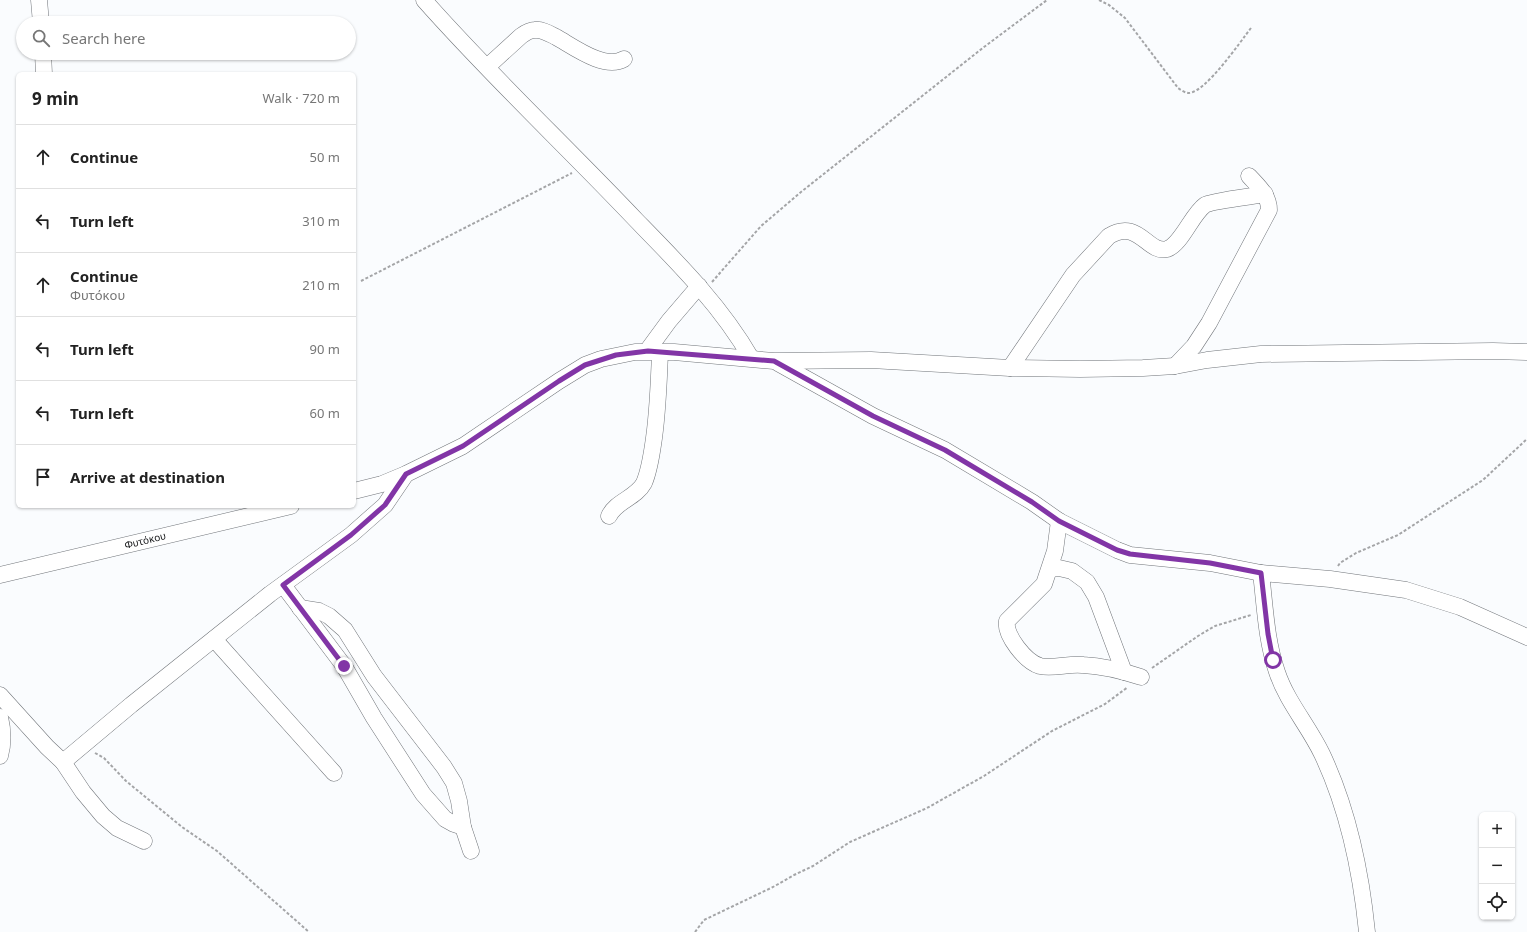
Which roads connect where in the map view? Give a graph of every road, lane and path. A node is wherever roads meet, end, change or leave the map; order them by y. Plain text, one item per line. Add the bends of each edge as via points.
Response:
1 (39, 0) edge
2 (424, 0) edge
3 (1047, 0) edge
4 (1099, 0) edge
5 (40, 16) edge
6 (1251, 28) dead end
7 (624, 59) dead end
8 (43, 60) edge
9 (487, 67) junction
10 (44, 72) edge
11 (585, 166) junction
12 (1249, 176) dead end
13 (1265, 194) junction
14 (361, 281) dead end
15 (701, 289) junction
16 (654, 351) junction
17 (1527, 352) edge
18 (751, 358) junction
19 (774, 361) junction
20 (1175, 366) junction
21 (1010, 368) junction
22 (1527, 439) edge
23 (406, 474) junction
24 (356, 490) edge
25 (283, 508) edge
26 (608, 516) dead end
27 (1059, 521) junction
28 (1050, 568) junction
29 (1261, 573) junction
30 (0, 575) edge
31 (1330, 579) junction
32 (283, 585) junction
33 (300, 608) junction
34 (1265, 611) junction
35 (1527, 637) edge
36 (214, 639) junction
37 (1124, 672) junction
38 (1141, 677) junction
39 (0, 695) edge
40 (0, 717) edge
41 (81, 747) junction
42 (0, 756) edge
43 (63, 762) junction
44 (334, 773) dead end
45 (463, 827) junction
46 (144, 841) dead end
47 (471, 851) dead end
48 (309, 932) edge
49 (695, 932) edge
50 (1367, 932) edge

1 - 5 street
2 - 9 street
3 - 15 path via 801,192 761,226
4 - 6 path via 1124,18 1178,88 1186,92 1196,91 1207,83
7 - 9 street via 611,63 598,60 550,34 535,30 521,36
8 - 10 street
9 - 11 street
11 - 14 path
11 - 15 street
12 - 13 street
13 - 20 street via 1269,210 1265,218 1209,323 1194,346
13 - 21 street via 1207,204 1198,210 1180,238 1168,249 1157,248 1133,232 1116,232 1109,236 1073,275
15 - 16 street via 669,322
15 - 18 street via 738,335
16 - 18 street
16 - 23 street via 616,355 585,365 463,446
16 - 26 street via 656,421 648,472 638,490 614,507
17 - 20 street via 1261,354
18 - 19 street
19 - 21 street via 871,360
19 - 27 street via 873,416 945,450
20 - 21 street via 1112,369
22 - 31 path via 1483,480 1453,500 1398,535 1340,562
23 - 24 street
23 - 32 street via 385,505 351,535
25 - 30 street, Φυτόκου
27 - 28 street
27 - 29 street via 1098,542 1130,554 1210,563
28 - 37 street via 1072,571 1087,582 1096,597
28 - 37 street via 1044,584 1007,621 1008,633 1014,642 1025,656 1040,666 1083,664
29 - 31 street
29 - 34 street
31 - 35 street via 1417,593 1460,607
32 - 33 street
32 - 36 street
33 - 45 street via 344,666 423,794 445,819
33 - 45 street via 329,616 345,630 374,676 454,783
34 - 38 path via 1215,626
34 - 50 street via 1277,672 1288,698 1320,751 1342,806 1351,836
36 - 41 street
36 - 44 street
37 - 38 street
38 - 49 path via 1105,704 1052,731 984,776 927,808 850,842 813,866 768,890 704,920
39 - 43 street
40 - 42 street via 3,731
41 - 43 street
41 - 48 path via 104,758 126,781 182,827 217,851
43 - 46 street via 103,816 117,828
45 - 47 street

